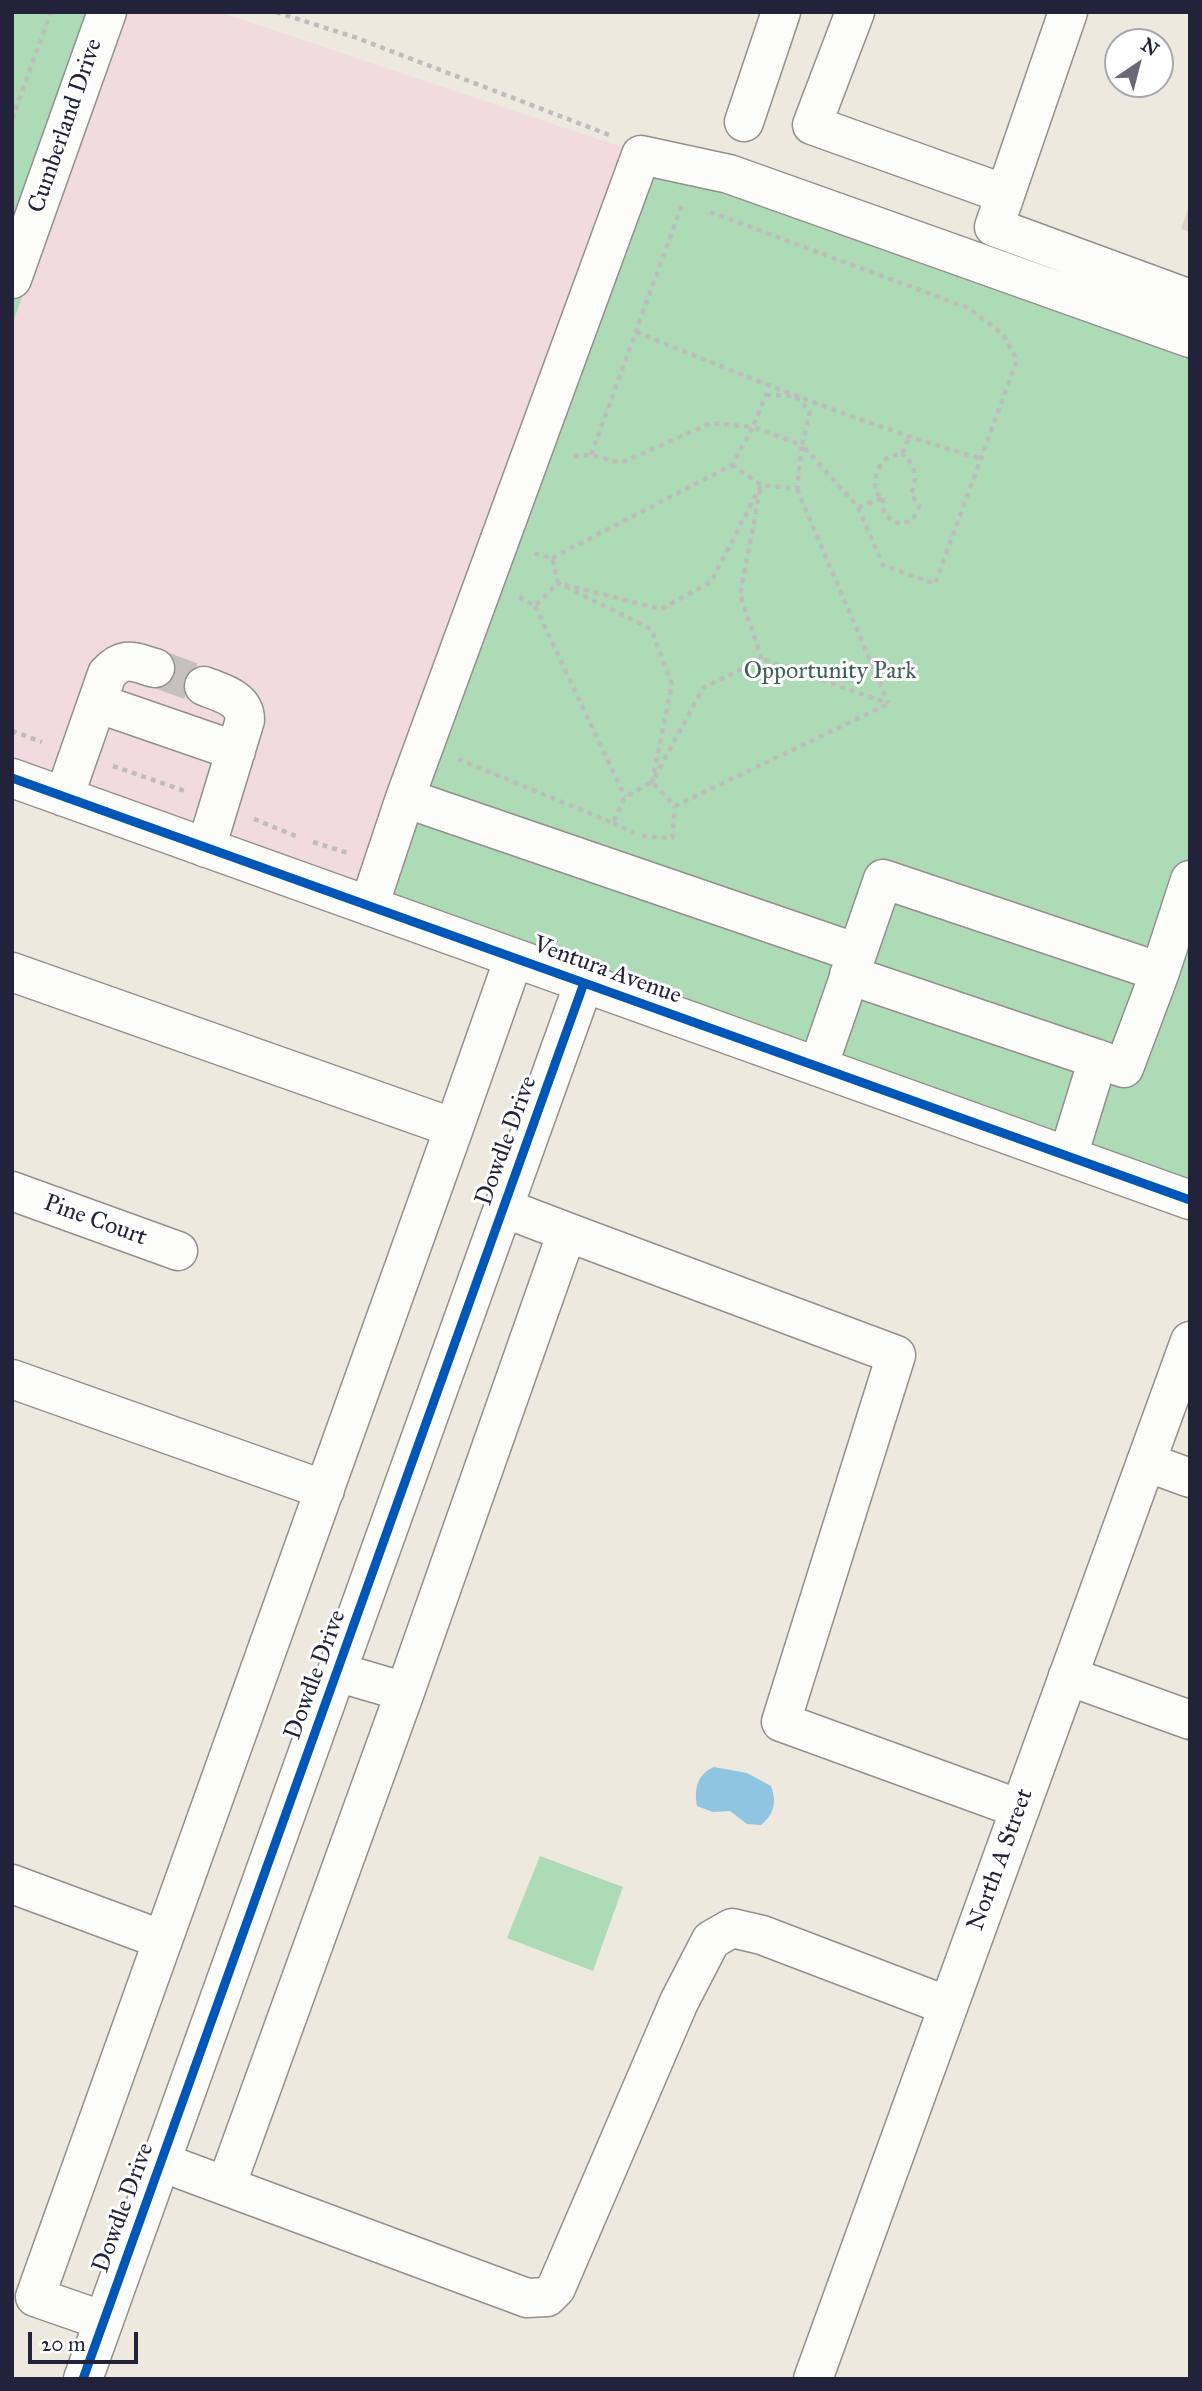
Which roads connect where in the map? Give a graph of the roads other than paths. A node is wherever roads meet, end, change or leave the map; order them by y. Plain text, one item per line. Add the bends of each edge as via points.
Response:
1 (107, 12) edge
2 (781, 12) edge
3 (855, 12) edge
4 (1069, 12) edge
5 (744, 122) dead end
6 (1005, 194) junction
7 (12, 279) edge
8 (1190, 299) edge
9 (1190, 338) edge
10 (155, 668) tunnel mouth
11 (204, 686) tunnel mouth
12 (97, 703) junction
13 (236, 751) junction
14 (12, 778) edge
15 (64, 797) junction
16 (405, 798) junction
17 (206, 848) junction
18 (1186, 905) edge
19 (369, 906) junction
20 (514, 958) junction
21 (853, 964) junction
22 (12, 972) edge
23 (1160, 972) junction
24 (584, 983) junction
25 (1098, 1059) junction
26 (818, 1067) junction
27 (454, 1128) junction
28 (1068, 1156) junction
29 (12, 1191) edge
30 (1190, 1200) edge
31 (504, 1208) junction
32 (567, 1232) junction
33 (178, 1251) dead end
34 (1190, 1341) edge
35 (12, 1379) edge
36 (1146, 1462) junction
37 (1190, 1478) edge
38 (325, 1490) junction
39 (337, 1672) junction
40 (1068, 1676) junction
41 (405, 1692) junction
42 (1190, 1720) edge
43 (1020, 1809) junction
44 (12, 1884) edge
45 (163, 1940) junction
46 (948, 2006) junction
47 (161, 2162) junction
48 (226, 2186) junction
49 (24, 2293) edge
50 (104, 2322) junction
51 (83, 2379) edge
52 (813, 2379) edge

1 - 7 street, Cumberland Drive
2 - 5 street
3 - 6 street via 812,125
4 - 6 street
6 - 8 street via 994,227
9 - 16 street via 729,174 641,155
10 - 12 street via 121,662 107,674
11 - 13 street via 242,706 245,720
12 - 13 street
12 - 15 street
13 - 17 street
14 - 15 street, Ventura Avenue
15 - 17 street, Ventura Avenue
16 - 19 street
16 - 21 street
17 - 19 street, Ventura Avenue
18 - 23 street
19 - 20 street, Ventura Avenue
20 - 24 street, Ventura Avenue
20 - 27 street
21 - 23 street via 883,879
21 - 25 street
21 - 26 street
22 - 27 street
23 - 25 street via 1124,1068
24 - 26 street, Ventura Avenue
24 - 31 street, Dowdle Drive
25 - 28 street
26 - 28 street, Ventura Avenue
27 - 38 street
28 - 30 street, Ventura Avenue
29 - 33 street, Pine Court
31 - 32 street
31 - 39 street, Dowdle Drive
32 - 41 street
32 - 43 street via 896,1355 781,1722
34 - 36 street, North A Street
35 - 38 street
36 - 37 street
36 - 40 street, North A Street
38 - 45 street
39 - 41 street
39 - 47 street, Dowdle Drive
40 - 42 street
40 - 43 street, North A Street
41 - 48 street
43 - 46 street, North A Street
44 - 45 street
45 - 49 street
46 - 48 street via 762,1935 732,1928 711,1940 679,2003 556,2288 547,2297 527,2298
46 - 52 street, North A Street
47 - 48 street
47 - 50 street, Dowdle Drive
49 - 50 street
50 - 51 street, Dowdle Drive

